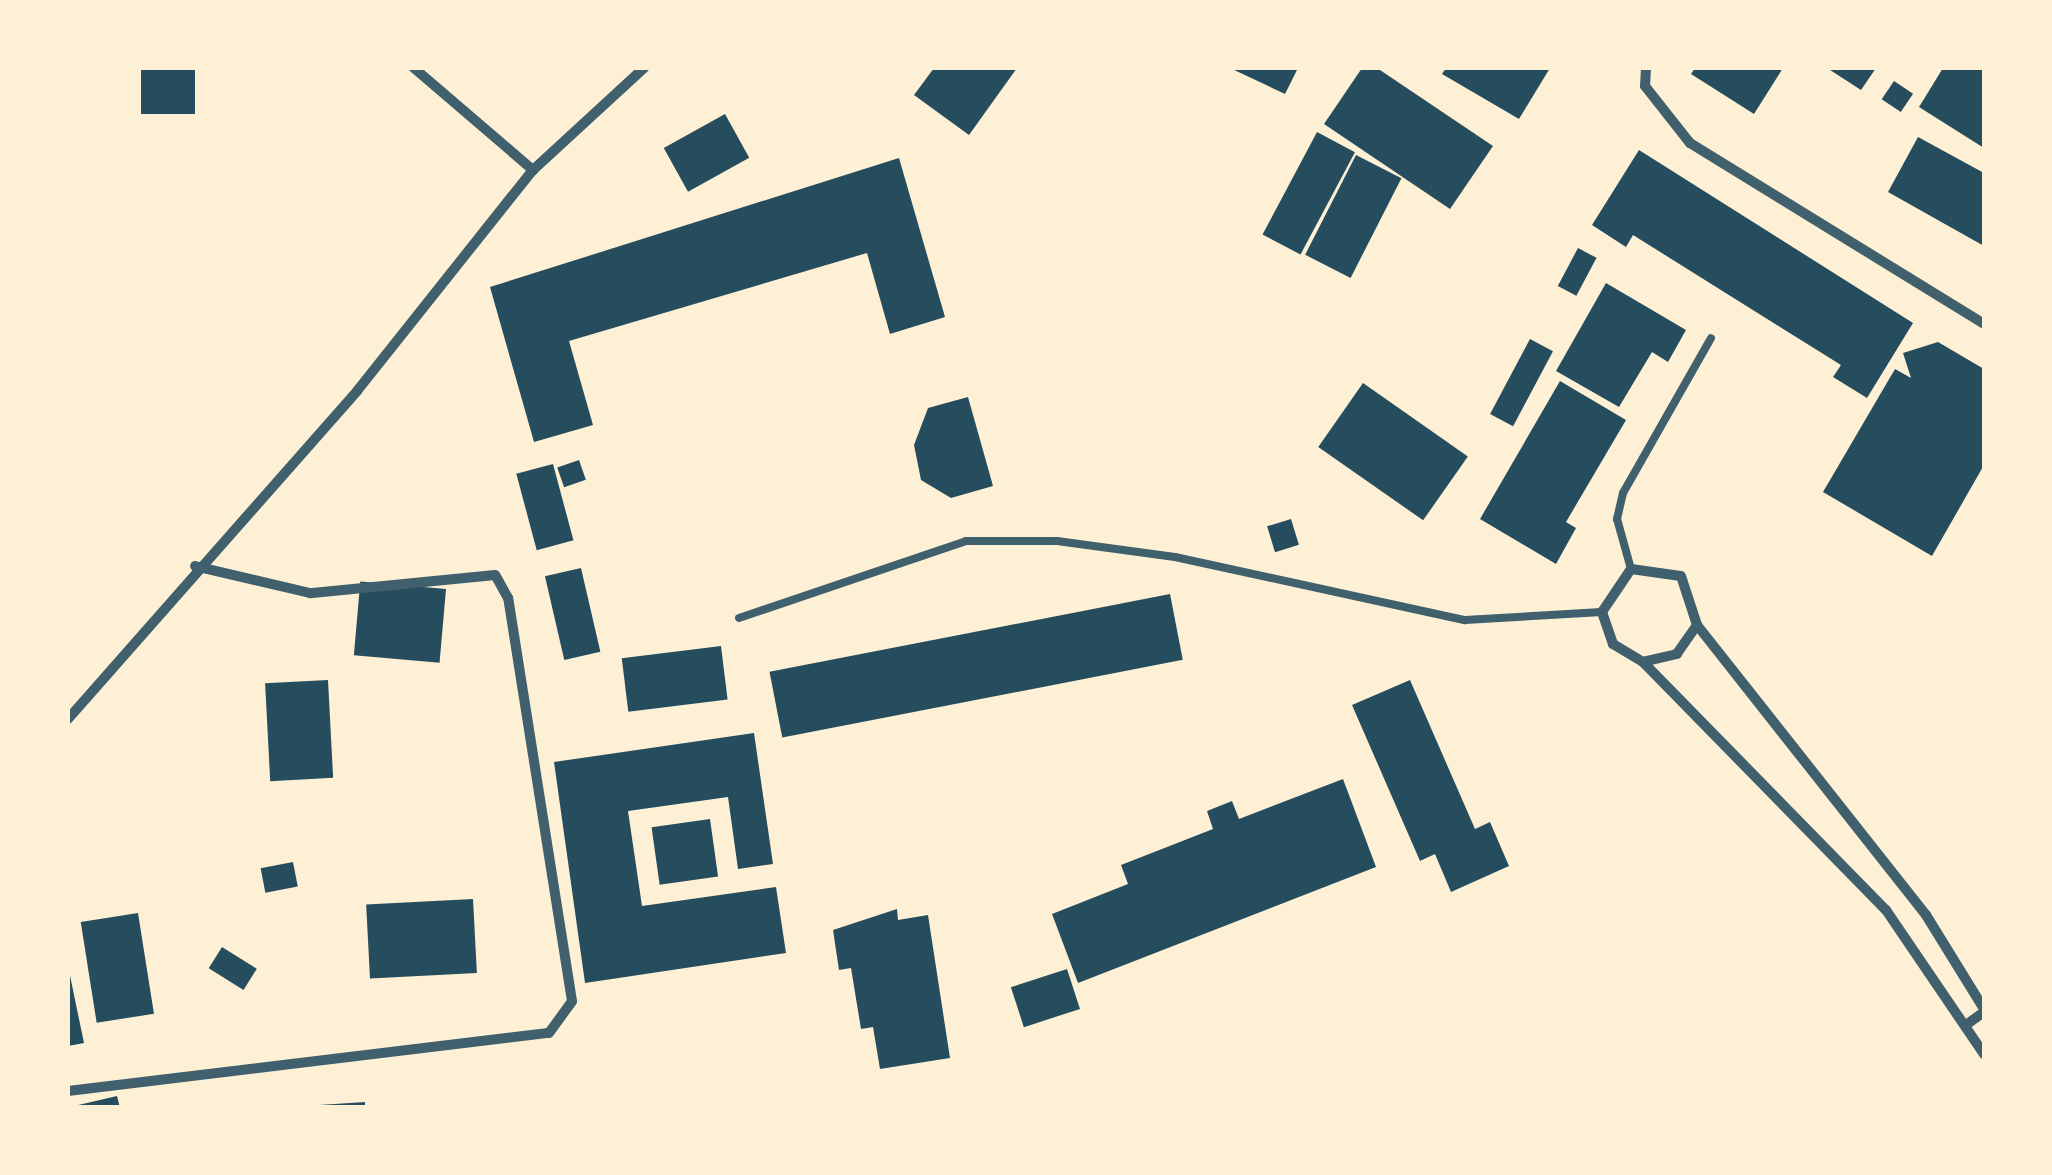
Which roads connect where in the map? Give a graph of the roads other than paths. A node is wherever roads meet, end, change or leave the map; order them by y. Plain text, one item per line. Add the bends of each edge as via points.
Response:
1 (414, 68) edge
2 (644, 68) edge
3 (1646, 68) edge
4 (532, 170) junction
5 (1984, 324) edge
6 (1710, 338) dead end
7 (195, 566) junction
8 (1631, 569) junction
9 (1602, 612) junction
10 (738, 618) dead end
11 (1697, 625) junction
12 (1643, 662) junction
13 (68, 719) edge
14 (1984, 1010) edge
15 (1966, 1025) junction
16 (1984, 1054) edge
17 (68, 1090) edge

1 - 4 street
2 - 4 street
3 - 5 street via 1645,86 1690,143
4 - 7 street via 356,391
6 - 8 lane via 1623,494 1617,519
7 - 13 street
7 - 17 street via 310,592 494,575 508,598 572,1001 549,1033
8 - 9 street
8 - 11 street via 1681,576
9 - 10 lane via 1465,620 1175,557 984,541
9 - 12 street via 1613,644
11 - 12 street via 1678,654
11 - 14 street via 1915,901
12 - 15 street via 1886,910
14 - 15 street
15 - 16 street

